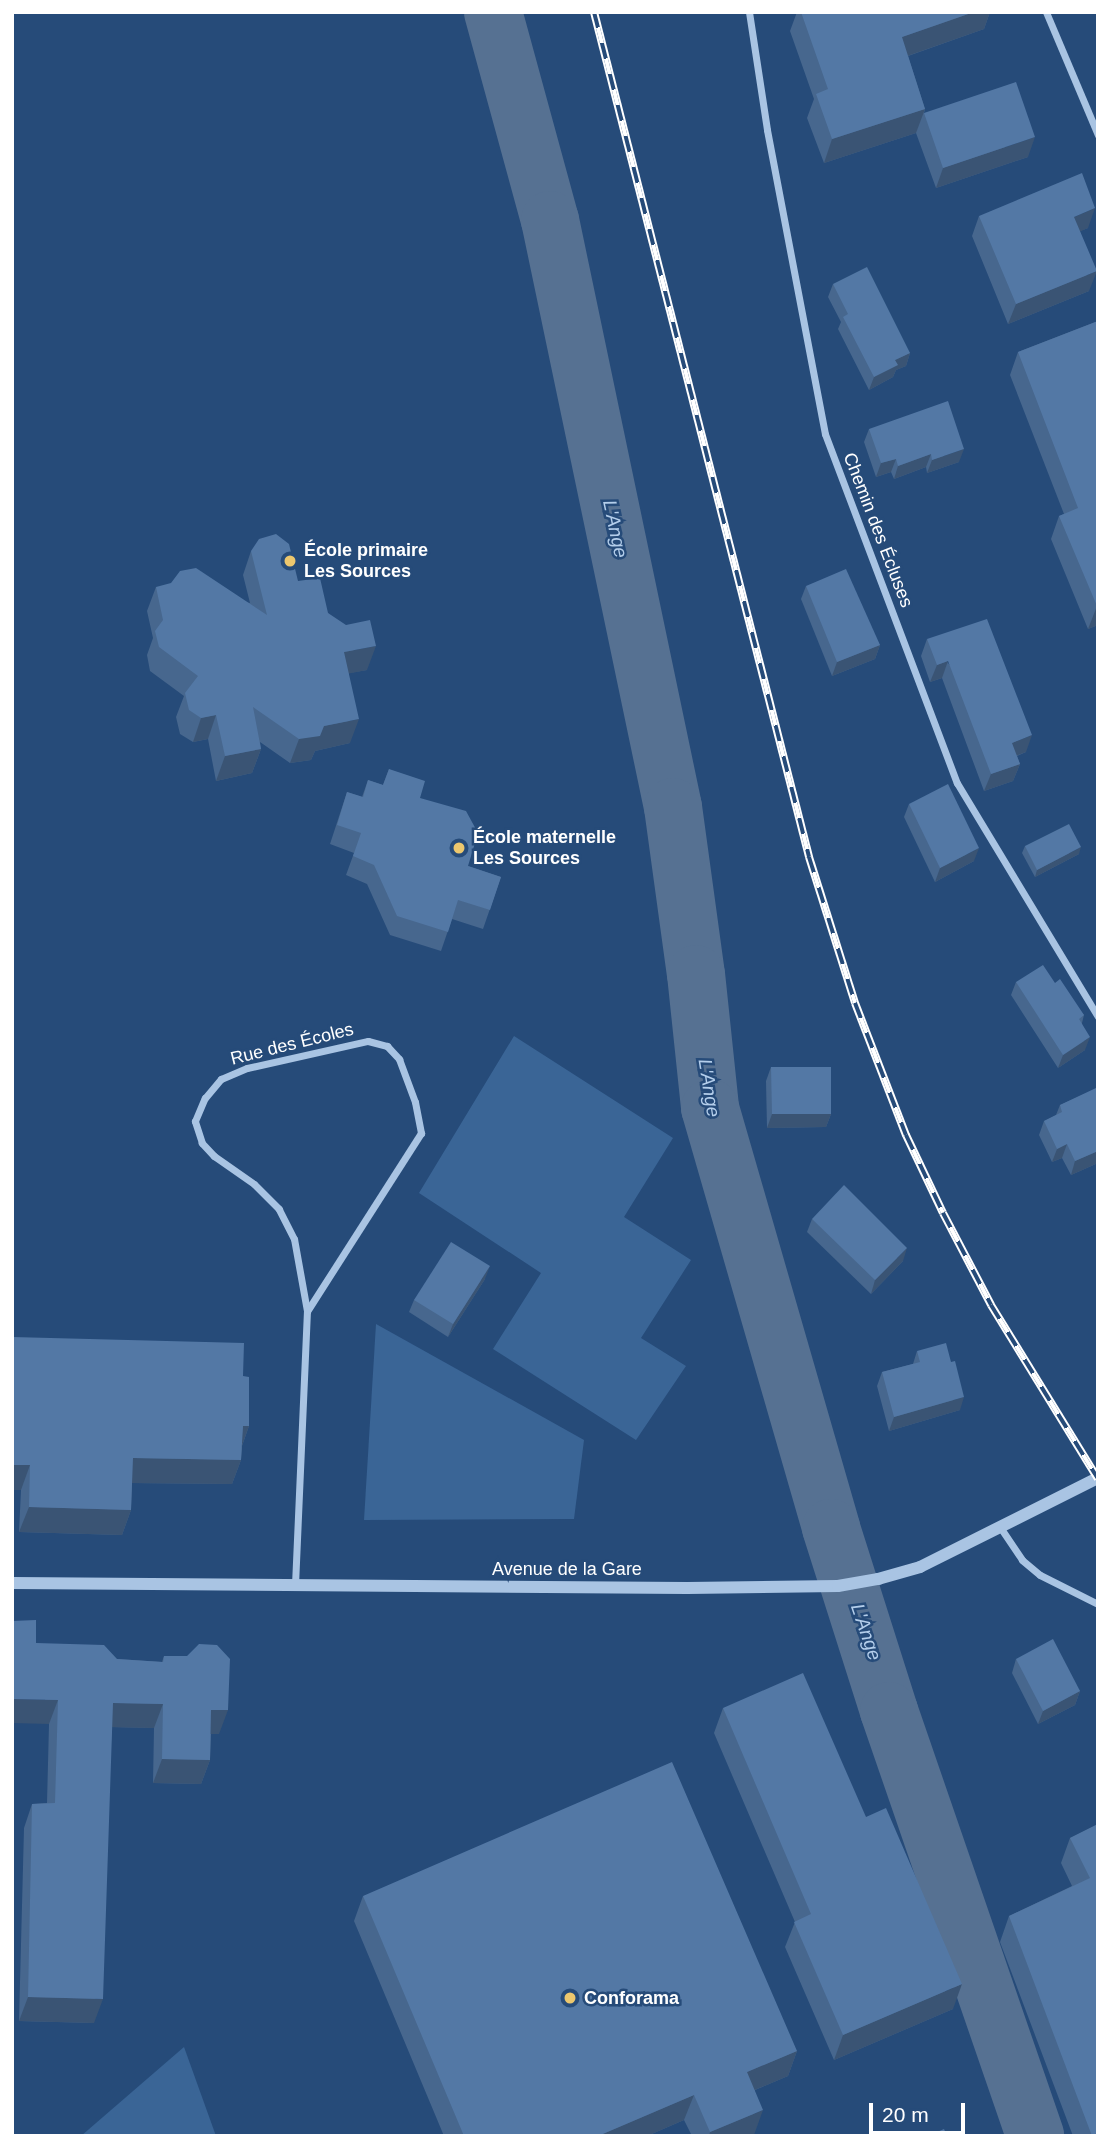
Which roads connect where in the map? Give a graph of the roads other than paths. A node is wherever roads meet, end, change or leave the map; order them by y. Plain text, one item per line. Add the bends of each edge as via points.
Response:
1 (749, 12) edge
2 (1046, 12) edge
3 (1098, 135) edge
4 (1098, 1017) edge
5 (307, 1311) junction
6 (1098, 1478) edge
7 (1000, 1527) junction
8 (12, 1583) edge
9 (295, 1585) junction
10 (1098, 1604) edge

1 - 4 street, Chemin des Écluses via 825,434 957,783
2 - 3 street
5 - 5 street, Rue des Écoles via 421,1133 399,1059 387,1046 368,1041 247,1068 221,1079 205,1098 195,1121 202,1143 214,1156 254,1184 279,1209 294,1239
5 - 9 street, Rue des Écoles
6 - 7 street, Avenue de la Gare
7 - 9 street, Avenue de la Gare via 920,1567 878,1579 798,1588
7 - 10 street via 1022,1560 1040,1575
8 - 9 street, Avenue de la Gare

